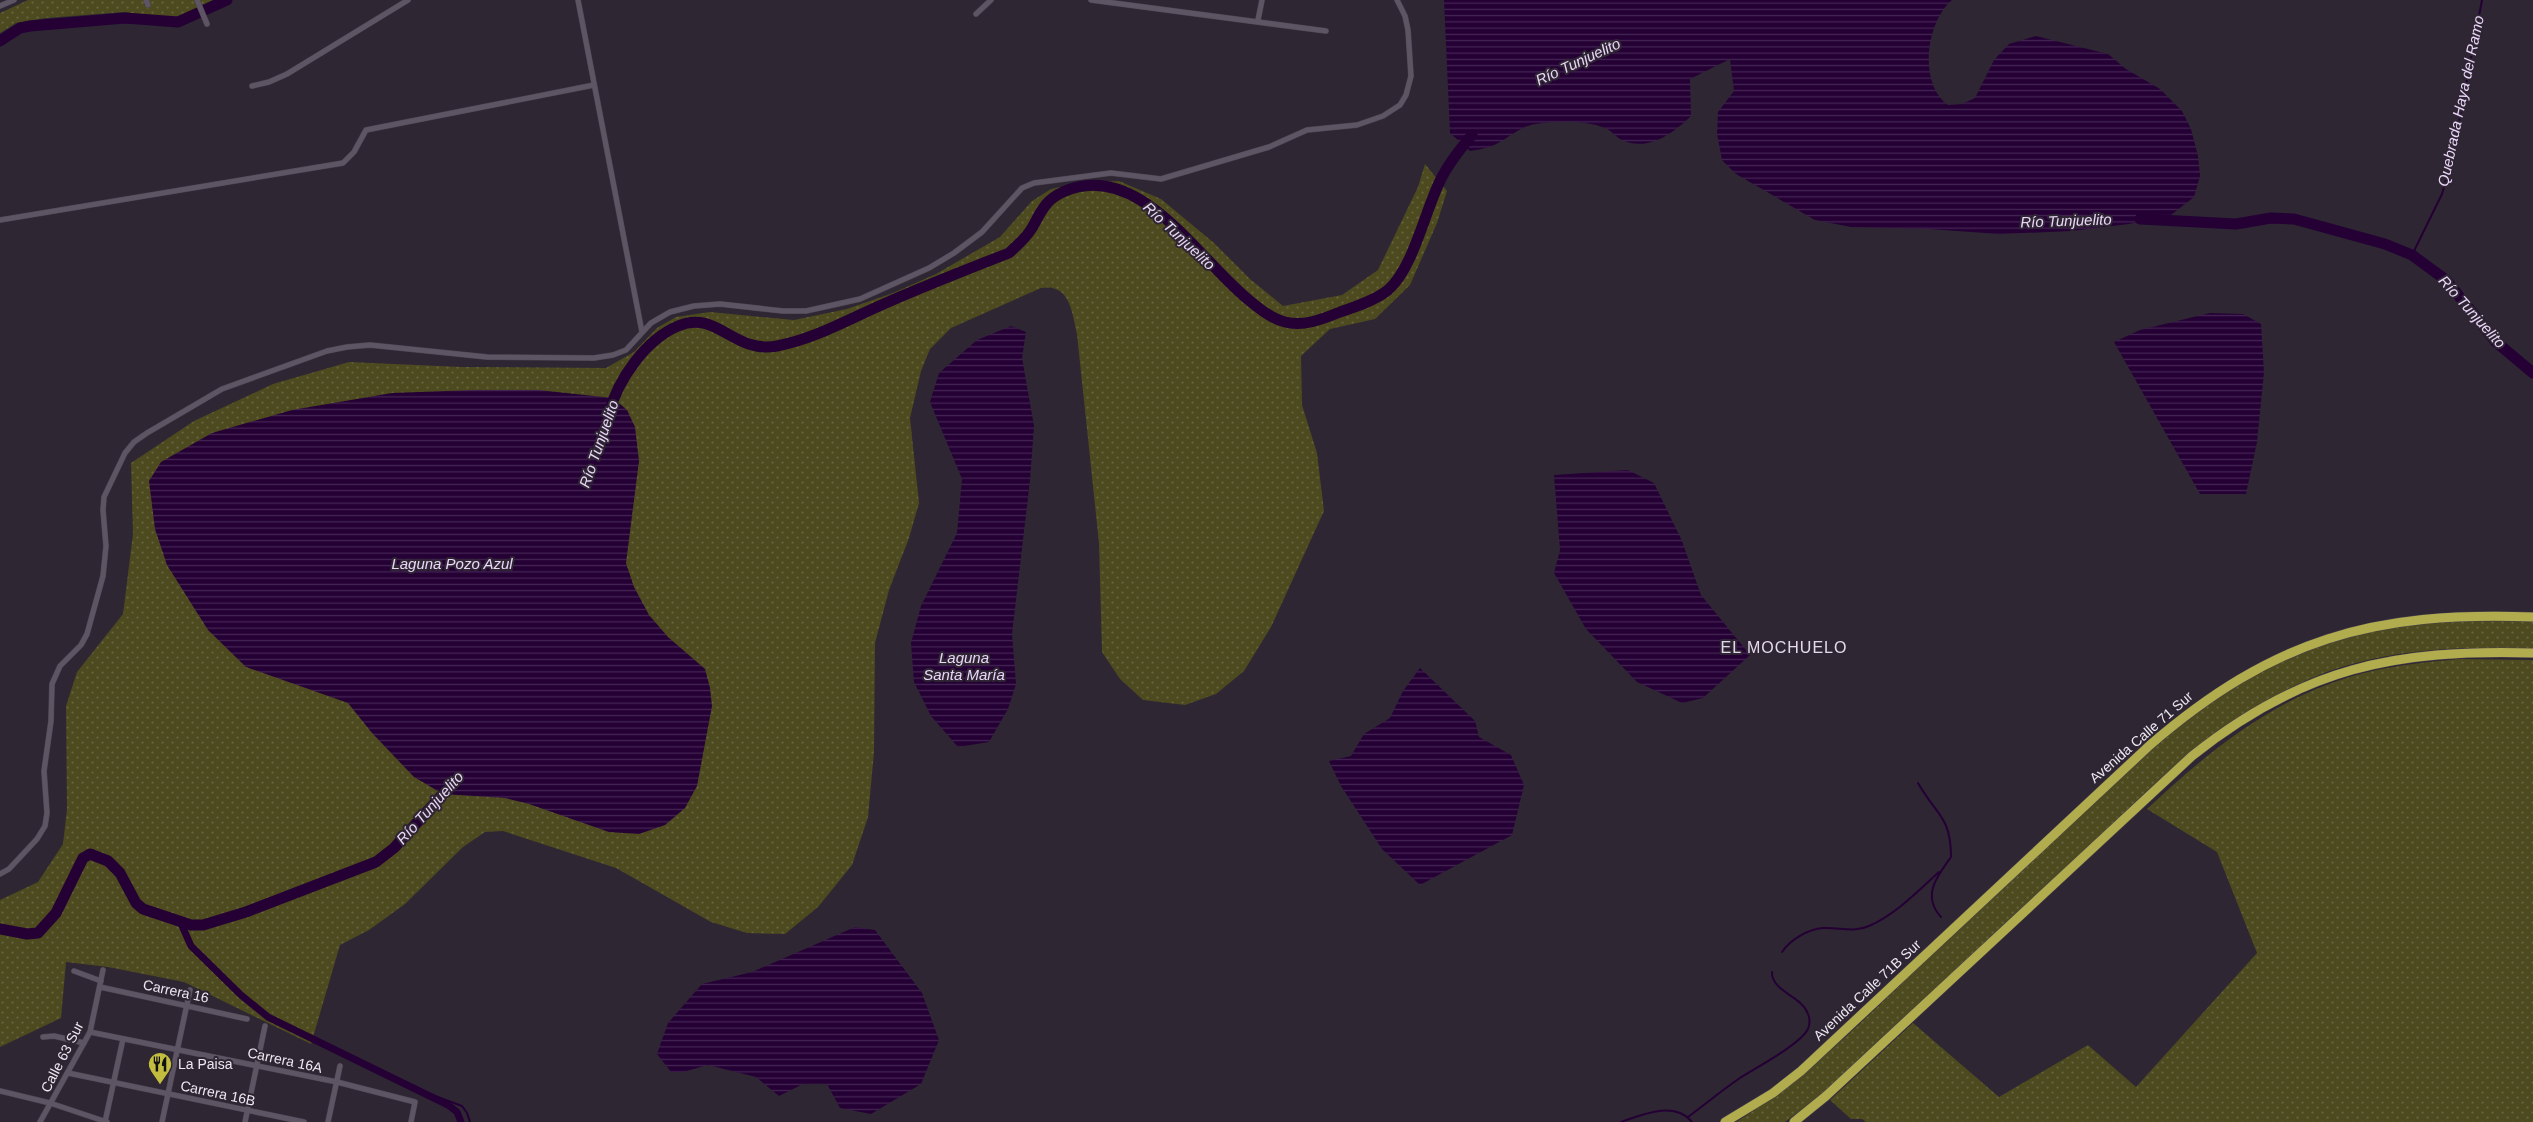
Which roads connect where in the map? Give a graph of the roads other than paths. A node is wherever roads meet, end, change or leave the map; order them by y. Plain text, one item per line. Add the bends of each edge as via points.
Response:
1 (14, 0) edge
2 (408, 0) edge
3 (578, 0) edge
4 (991, 0) edge
5 (1091, 0) edge
6 (1262, 0) edge
7 (1397, 0) edge
8 (198, 2) edge
9 (0, 6) edge
10 (976, 14) dead end
11 (1258, 20) junction
12 (207, 22) dead end
13 (1326, 31) dead end
14 (594, 85) junction
15 (252, 86) dead end
16 (0, 220) edge
17 (642, 332) junction
18 (2533, 617) edge
19 (2533, 653) edge
20 (2019, 867) joint
21 (0, 874) edge
22 (103, 970) dead end
23 (74, 971) dead end
24 (100, 984) junction
25 (190, 990) dead end
26 (187, 1005) junction
27 (247, 1019) dead end
28 (265, 1026) dead end
29 (90, 1032) junction
30 (43, 1037) dead end
31 (123, 1038) junction
32 (84, 1043) junction
33 (178, 1050) junction
34 (257, 1066) junction
35 (340, 1066) dead end
36 (68, 1073) junction
37 (114, 1082) junction
38 (337, 1082) junction
39 (0, 1092) edge
40 (168, 1094) junction
41 (50, 1103) junction
42 (248, 1110) junction
43 (40, 1122) edge
44 (106, 1122) edge
45 (162, 1122) edge
46 (245, 1122) edge
47 (304, 1122) edge
48 (328, 1122) edge
49 (411, 1122) edge
50 (1725, 1122) edge
51 (1794, 1122) edge

1 - 9 street
2 - 15 street via 287,74
3 - 14 street
4 - 10 street
5 - 11 street
6 - 11 street
7 - 17 street via 1408,30 1411,76 1400,104 1383,116 1358,125 1307,130 1270,147 1161,179 1111,173 1034,184 1022,188 982,232 954,253 860,299 806,311 720,304 694,306 670,312
8 - 12 street
11 - 13 street
14 - 16 street via 366,130 354,152 343,163
14 - 17 street
17 - 21 street via 626,350 594,358 487,356 370,345 327,350 222,389 134,442 118,465 104,497 106,546 103,576 87,634 81,645 60,666 52,684 44,771 45,826 37,840
18 - 20 highway, Avenida Calle 71 Sur via 2450,616 2384,624 2317,642 2261,666 2174,724
19 - 51 highway via 2464,652 2412,657 2350,670 2293,691 2259,708 2199,750
20 - 50 highway, Avenida Calle 71B Sur via 1801,1071
22 - 24 street, Calle 63 Sur
23 - 24 street, Carrera 16
24 - 26 street, Carrera 16
24 - 29 street, Calle 63 Sur
25 - 26 street
26 - 27 street, Carrera 16
26 - 33 street
28 - 34 street
29 - 31 street, Carrera 16A
29 - 32 street, Calle 63 Sur
30 - 32 street via 54,1036
31 - 33 street, Carrera 16A
31 - 37 street
32 - 36 street, Calle 63 Sur
33 - 34 street, Carrera 16A
33 - 40 street
34 - 38 street, Carrera 16A
34 - 42 street
35 - 38 street
36 - 37 street, Carrera 16B
36 - 41 street, Calle 63 Sur
37 - 40 street, Carrera 16B
37 - 44 street
38 - 48 street
38 - 49 street, Carrera 16A via 415,1102
39 - 41 street
40 - 42 street, Carrera 16B
40 - 45 street
41 - 43 street, Calle 63 Sur
41 - 44 street
42 - 46 street
42 - 47 street, Carrera 16B

